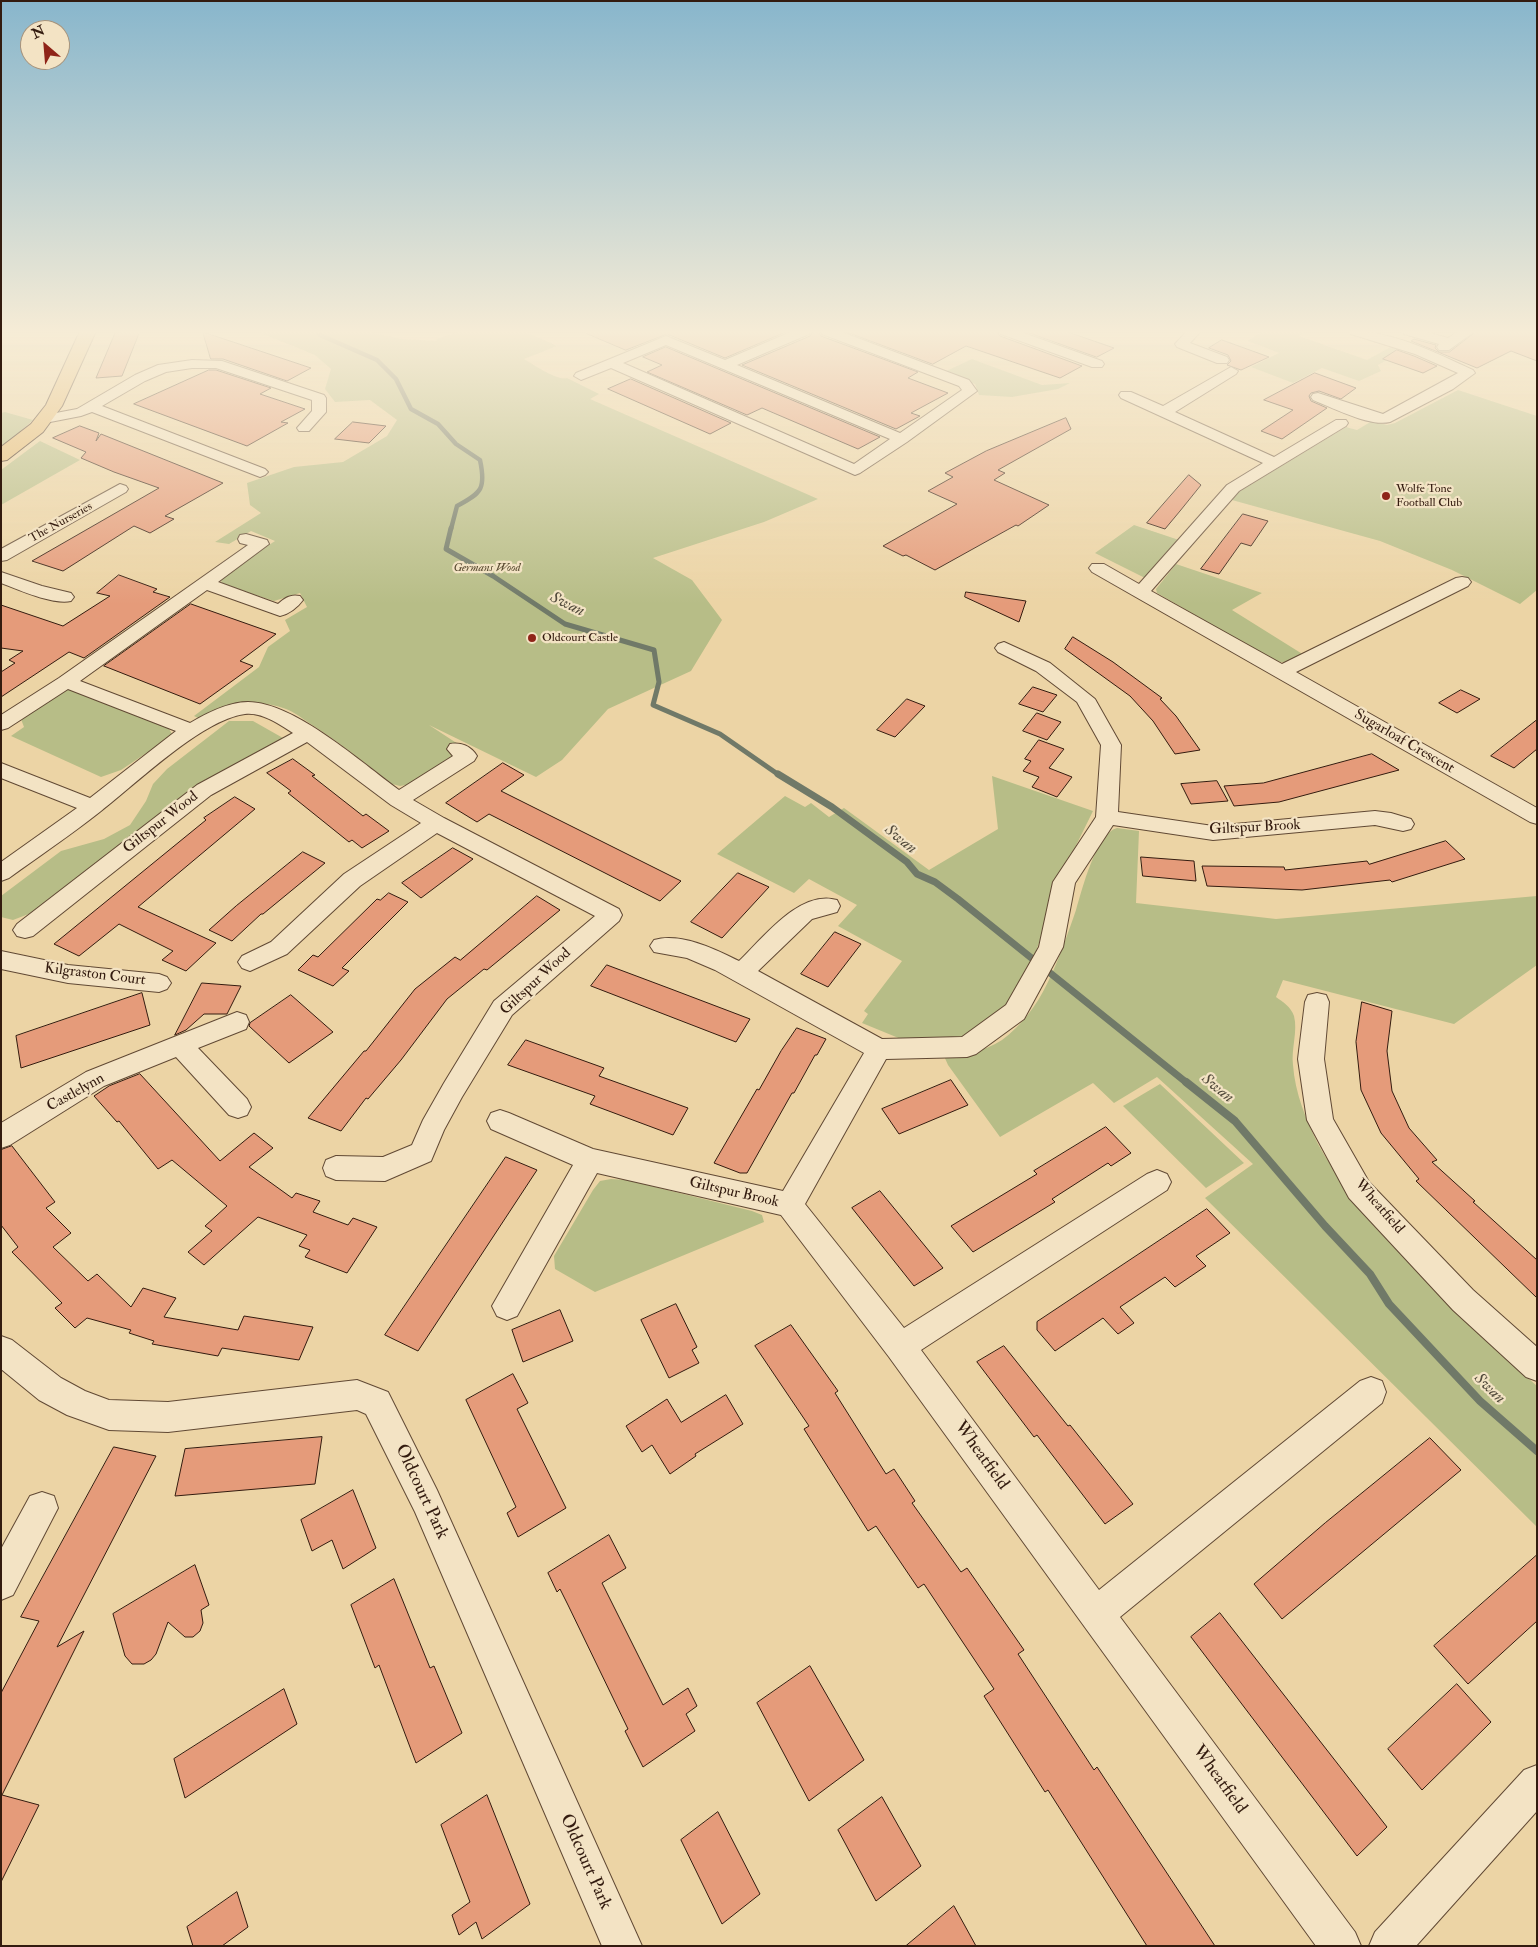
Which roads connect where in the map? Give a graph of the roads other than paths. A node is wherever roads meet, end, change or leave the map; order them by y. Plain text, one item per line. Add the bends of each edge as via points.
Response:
1 (42, 422) edge
2 (130, 422) edge
3 (310, 422) edge
4 (745, 422) edge
5 (862, 422) edge
6 (926, 422) edge
7 (1185, 422) edge
8 (1341, 423) dead end
9 (304, 428) dead end
10 (902, 439) junction
11 (1, 456) edge
12 (1275, 463) junction
13 (260, 472) dead end
14 (120, 489) dead end
15 (246, 539) dead end
16 (1, 556) edge
17 (1098, 568) dead end
18 (1, 577) edge
19 (1462, 582) dead end
20 (206, 584) junction
21 (1141, 592) junction
22 (65, 597) dead end
23 (294, 600) dead end
24 (1004, 648) dead end
25 (1282, 672) junction
26 (66, 682) junction
27 (6, 726) edge
28 (191, 730) junction
29 (308, 733) junction
30 (457, 748) dead end
31 (1, 770) edge
32 (398, 800) junction
33 (93, 807) junction
34 (1533, 809) edge
35 (1107, 817) junction
36 (436, 824) junction
37 (1403, 824) dead end
38 (1, 872) edge
39 (829, 906) dead end
40 (25, 930) dead end
41 (662, 946) dead end
42 (1, 960) edge
43 (250, 962) dead end
44 (741, 973) junction
45 (159, 983) dead end
46 (1317, 1002) dead end
47 (237, 1022) dead end
48 (182, 1044) junction
49 (880, 1049) junction
50 (238, 1107) dead end
51 (500, 1121) dead end
52 (1, 1137) edge
53 (590, 1160) junction
54 (336, 1168) dead end
55 (1158, 1182) dead end
56 (790, 1205) junction
57 (506, 1306) dead end
58 (900, 1347) junction
59 (1, 1350) edge
60 (1537, 1367) edge
61 (1371, 1392) dead end
62 (42, 1508) dead end
63 (1, 1584) edge
64 (1096, 1614) junction
65 (1537, 1783) edge
66 (622, 1946) edge
67 (1341, 1946) edge
68 (1389, 1946) edge

1 - 11 main road
2 - 13 street
3 - 9 street
4 - 10 street via 855,470
5 - 10 street
6 - 10 street
7 - 12 street
8 - 12 street
12 - 21 street via 1233,488
14 - 16 street, The Nurseries
15 - 20 street via 261,544
17 - 21 street, Sugarloaf Crescent
18 - 22 street
19 - 25 street
20 - 23 street via 280,611
20 - 26 street
21 - 25 street, Sugarloaf Crescent
24 - 35 street via 1043,667 1085,699 1111,745
25 - 34 street, Sugarloaf Crescent
26 - 27 street
26 - 28 street
28 - 29 street, Giltspur Wood via 222,713 247,708 275,714
28 - 33 street, Giltspur Wood
29 - 32 street, Giltspur Wood
29 - 40 street, Giltspur Wood via 204,790
30 - 32 street via 467,756
31 - 33 street
32 - 36 street, Giltspur Wood
33 - 38 street
35 - 37 street, Giltspur Brook via 1213,833 1374,818
35 - 49 street via 1064,882 1051,947 1015,1012 967,1046
36 - 43 street via 352,880 279,948
36 - 54 street, Giltspur Wood via 611,915 503,1008 453,1090 422,1153 385,1169
39 - 44 street via 804,913
41 - 44 street via 686,949
42 - 45 street, Kilgraston Court via 68,974
44 - 49 street
46 - 60 street, Wheatfield via 1311,1059 1320,1120 1359,1190 1463,1300
47 - 48 street, Castlelynn
48 - 50 street
48 - 52 street, Castlelynn via 95,1079
49 - 56 street, Giltspur Brook
51 - 53 street, Giltspur Brook
53 - 56 street, Giltspur Brook
53 - 57 street
55 - 58 street
56 - 58 street, Wheatfield
58 - 64 street, Wheatfield
59 - 66 street, Oldcourt Park via 50,1388 78,1404 109,1415 168,1417 357,1395 377,1403 426,1501
61 - 64 street
62 - 63 street
64 - 67 street, Wheatfield
65 - 68 street

